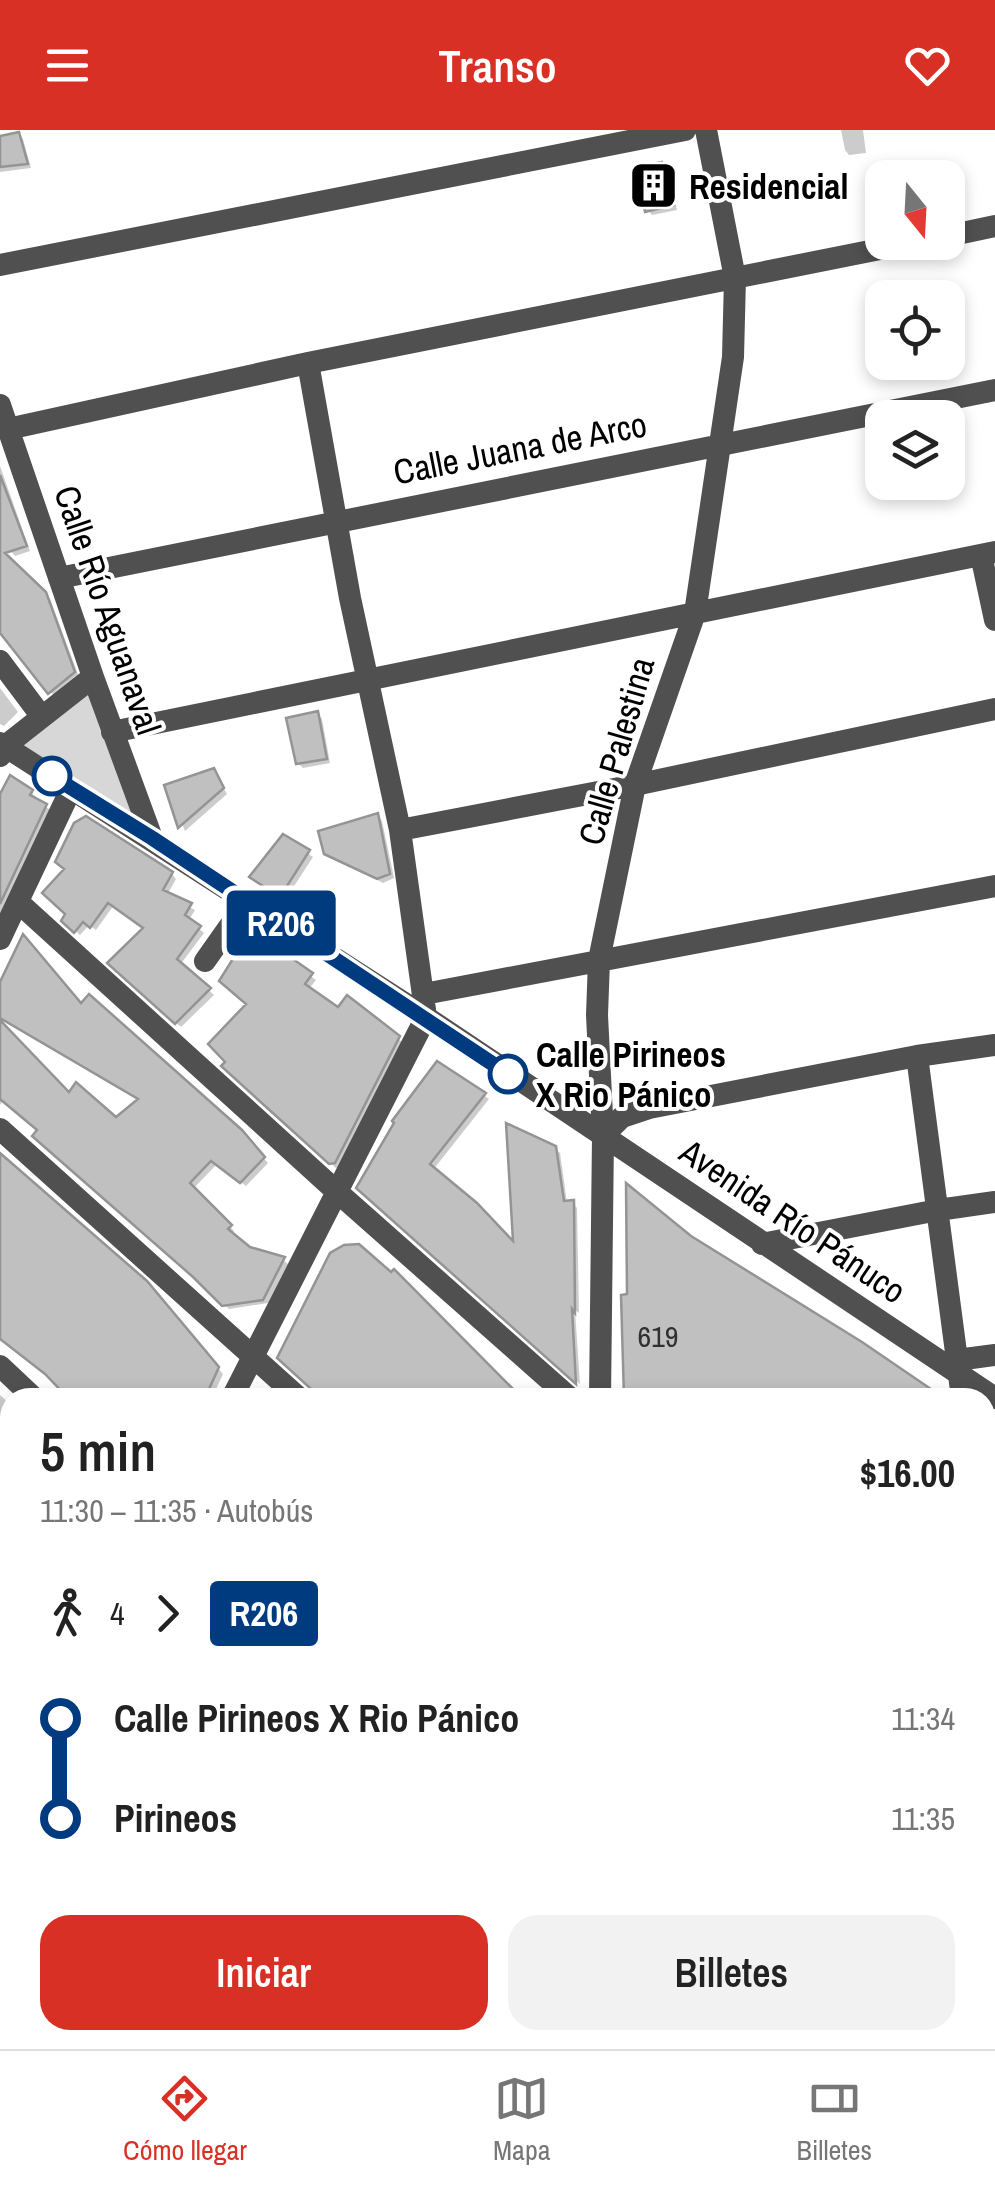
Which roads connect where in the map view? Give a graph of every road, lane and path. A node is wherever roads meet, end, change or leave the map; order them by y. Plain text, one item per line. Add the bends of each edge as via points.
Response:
1 (685, 130) edge
2 (706, 130) edge
3 (995, 226) edge
4 (965, 232) edge
5 (865, 252) edge
6 (0, 265) edge
7 (735, 278) junction
8 (308, 363) junction
9 (995, 390) edge
10 (0, 405) edge
11 (8, 428) junction
12 (719, 445) junction
13 (337, 520) junction
14 (988, 553) edge
15 (59, 578) junction
16 (695, 612) junction
17 (995, 620) edge
18 (0, 662) edge
19 (92, 677) junction
20 (366, 680) junction
21 (995, 710) edge
22 (42, 717) junction
23 (112, 732) junction
24 (2, 749) edge
25 (635, 785) junction
26 (71, 789) junction
27 (400, 830) junction
28 (152, 838) junction
29 (995, 886) edge
30 (248, 900) junction
31 (18, 902) junction
32 (0, 940) edge
33 (599, 960) junction
34 (205, 961) dead end
35 (425, 1006) junction
36 (995, 1045) edge
37 (917, 1056) junction
38 (0, 1129) edge
39 (603, 1136) junction
40 (335, 1190) junction
41 (995, 1202) edge
42 (938, 1210) junction
43 (762, 1244) junction
44 (252, 1356) junction
45 (995, 1356) edge
46 (0, 1366) edge
47 (958, 1366) junction
48 (23, 1388) edge
49 (237, 1388) edge
50 (288, 1388) edge
51 (559, 1388) edge
52 (600, 1388) edge
53 (961, 1388) edge
54 (982, 1388) edge

1 - 6 street
2 - 7 street, Calle Palestina
3 - 4 street
5 - 7 street
7 - 8 street
7 - 12 street, Calle Palestina via 733,357
8 - 11 street
8 - 13 street
9 - 12 street, Calle Juana de Arco
10 - 11 street, Calle Río Aguanaval
11 - 15 street, Calle Río Aguanaval
12 - 13 street, Calle Juana de Arco
12 - 16 street, Calle Palestina
13 - 15 street, Calle Juana de Arco
13 - 20 street
14 - 16 street
14 - 17 street
15 - 19 street, Calle Río Aguanaval
16 - 20 street
16 - 25 street, Calle Palestina
18 - 22 street
19 - 22 street
19 - 23 street, Calle Río Aguanaval
20 - 23 street
20 - 27 street
21 - 25 street
22 - 24 street
23 - 28 street, Calle Río Aguanaval
24 - 26 street, Avenida Río Pánuco
25 - 27 street
25 - 33 street, Calle Palestina
26 - 28 street, Avenida Río Pánuco
26 - 31 street
27 - 35 street
28 - 30 street, Avenida Río Pánuco
29 - 33 street
30 - 34 street
30 - 35 street, Avenida Río Pánuco
31 - 32 street
31 - 40 street
33 - 35 street
33 - 39 street, Calle Palestina
35 - 39 street, Avenida Río Pánuco
35 - 40 street
36 - 37 street
37 - 39 street via 649,1108 622,1117
37 - 42 street
38 - 44 street
39 - 43 street, Avenida Río Pánuco
39 - 52 street, Calle Palestina
40 - 44 street
40 - 51 street
41 - 42 street
42 - 43 street
42 - 47 street
43 - 47 street, Avenida Río Pánuco
44 - 49 street
44 - 50 street
45 - 47 street
46 - 48 street
47 - 53 street
47 - 54 street, Avenida Río Pánuco

